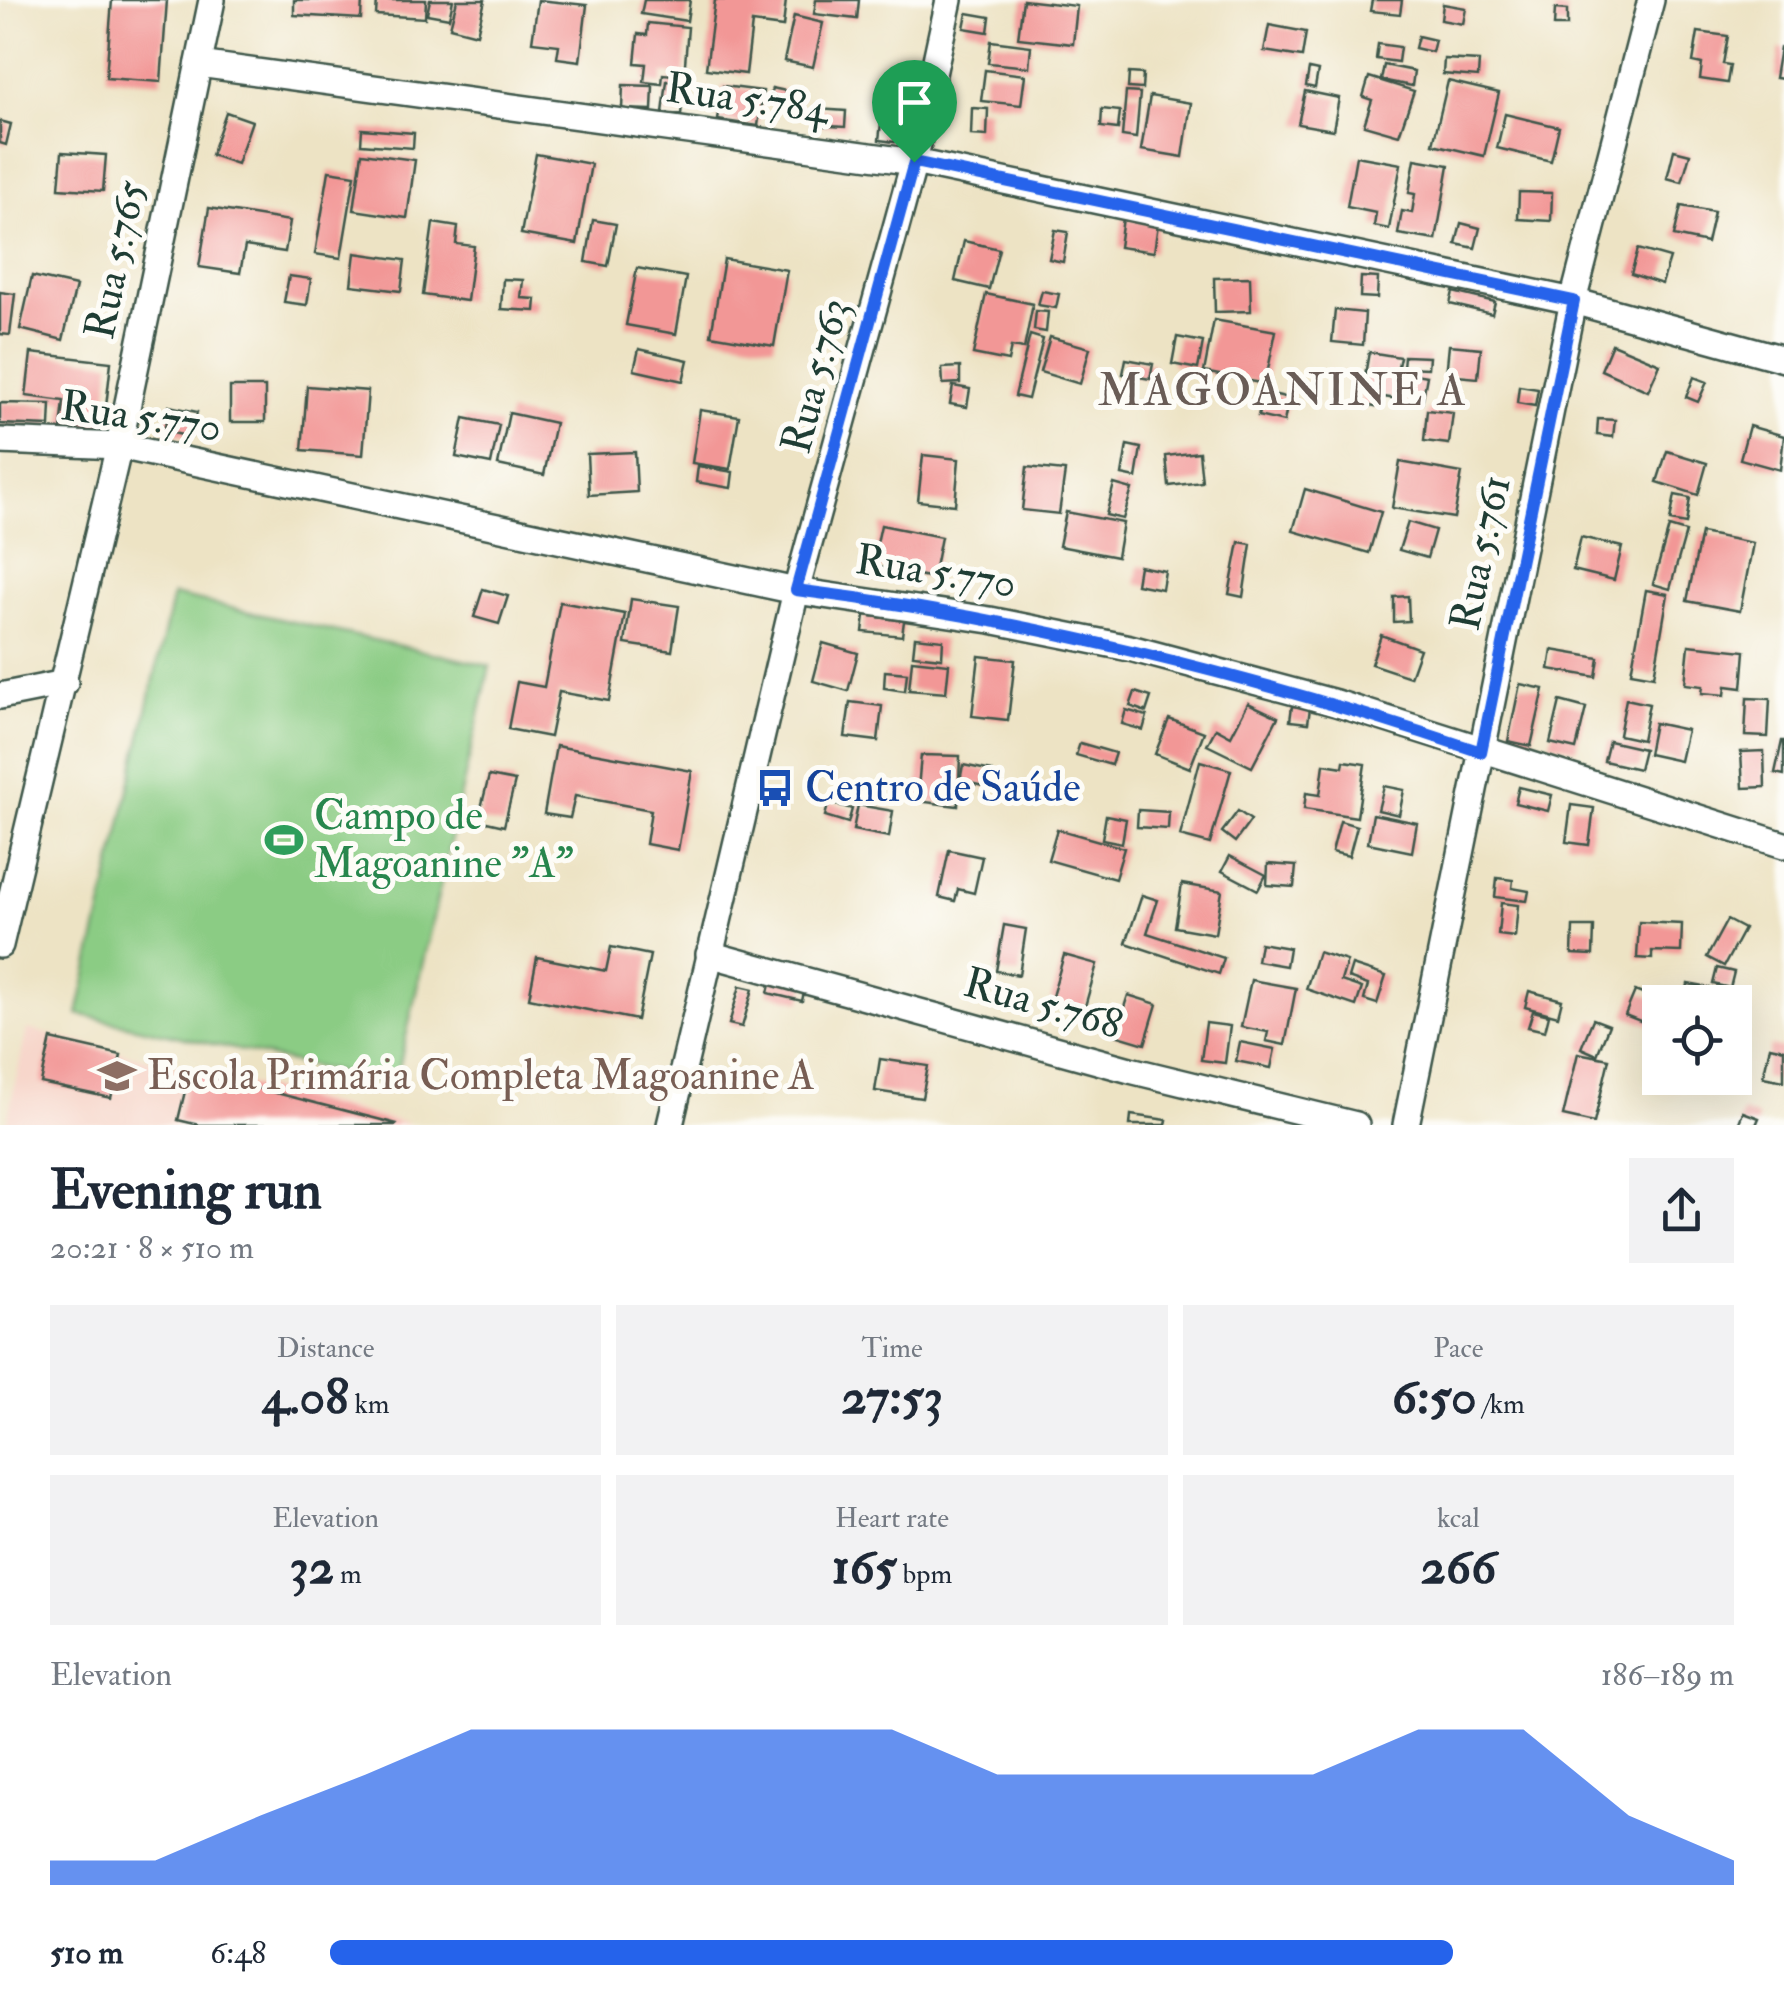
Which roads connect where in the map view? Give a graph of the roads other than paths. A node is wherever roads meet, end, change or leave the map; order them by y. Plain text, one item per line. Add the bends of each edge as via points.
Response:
1 (212, 0) edge
2 (948, 0) edge
3 (1651, 0) edge
4 (200, 64) junction
5 (914, 162) junction
6 (1574, 301) junction
7 (1784, 360) edge
8 (0, 441) edge
9 (118, 446) junction
10 (796, 590) junction
11 (64, 683) junction
12 (0, 696) edge
13 (1481, 752) junction
14 (1784, 846) edge
15 (0, 945) edge
16 (709, 954) junction
17 (670, 1125) edge
18 (1356, 1125) edge
19 (1406, 1125) edge

1 - 4 street, Rua 5.765
2 - 5 street, Rua 5.763
3 - 6 street, Rua 5.761
4 - 5 street, Rua 5.784
4 - 9 street, Rua 5.765
5 - 6 street, Rua 5.784
5 - 10 street, Rua 5.763
6 - 7 street, Rua 5.784
6 - 13 street, Rua 5.761
8 - 9 street, Rua 5.770
9 - 10 street, Rua 5.770
9 - 11 street, Rua 5.765
10 - 13 street, Rua 5.770 via 1130,648 1336,703
10 - 16 street, Rua 5.763
11 - 12 street
11 - 15 street, Rua 5.765
13 - 14 street, Rua 5.770
13 - 19 street, Rua 5.761
16 - 17 street, Rua 5.763
16 - 18 street, Rua 5.768

